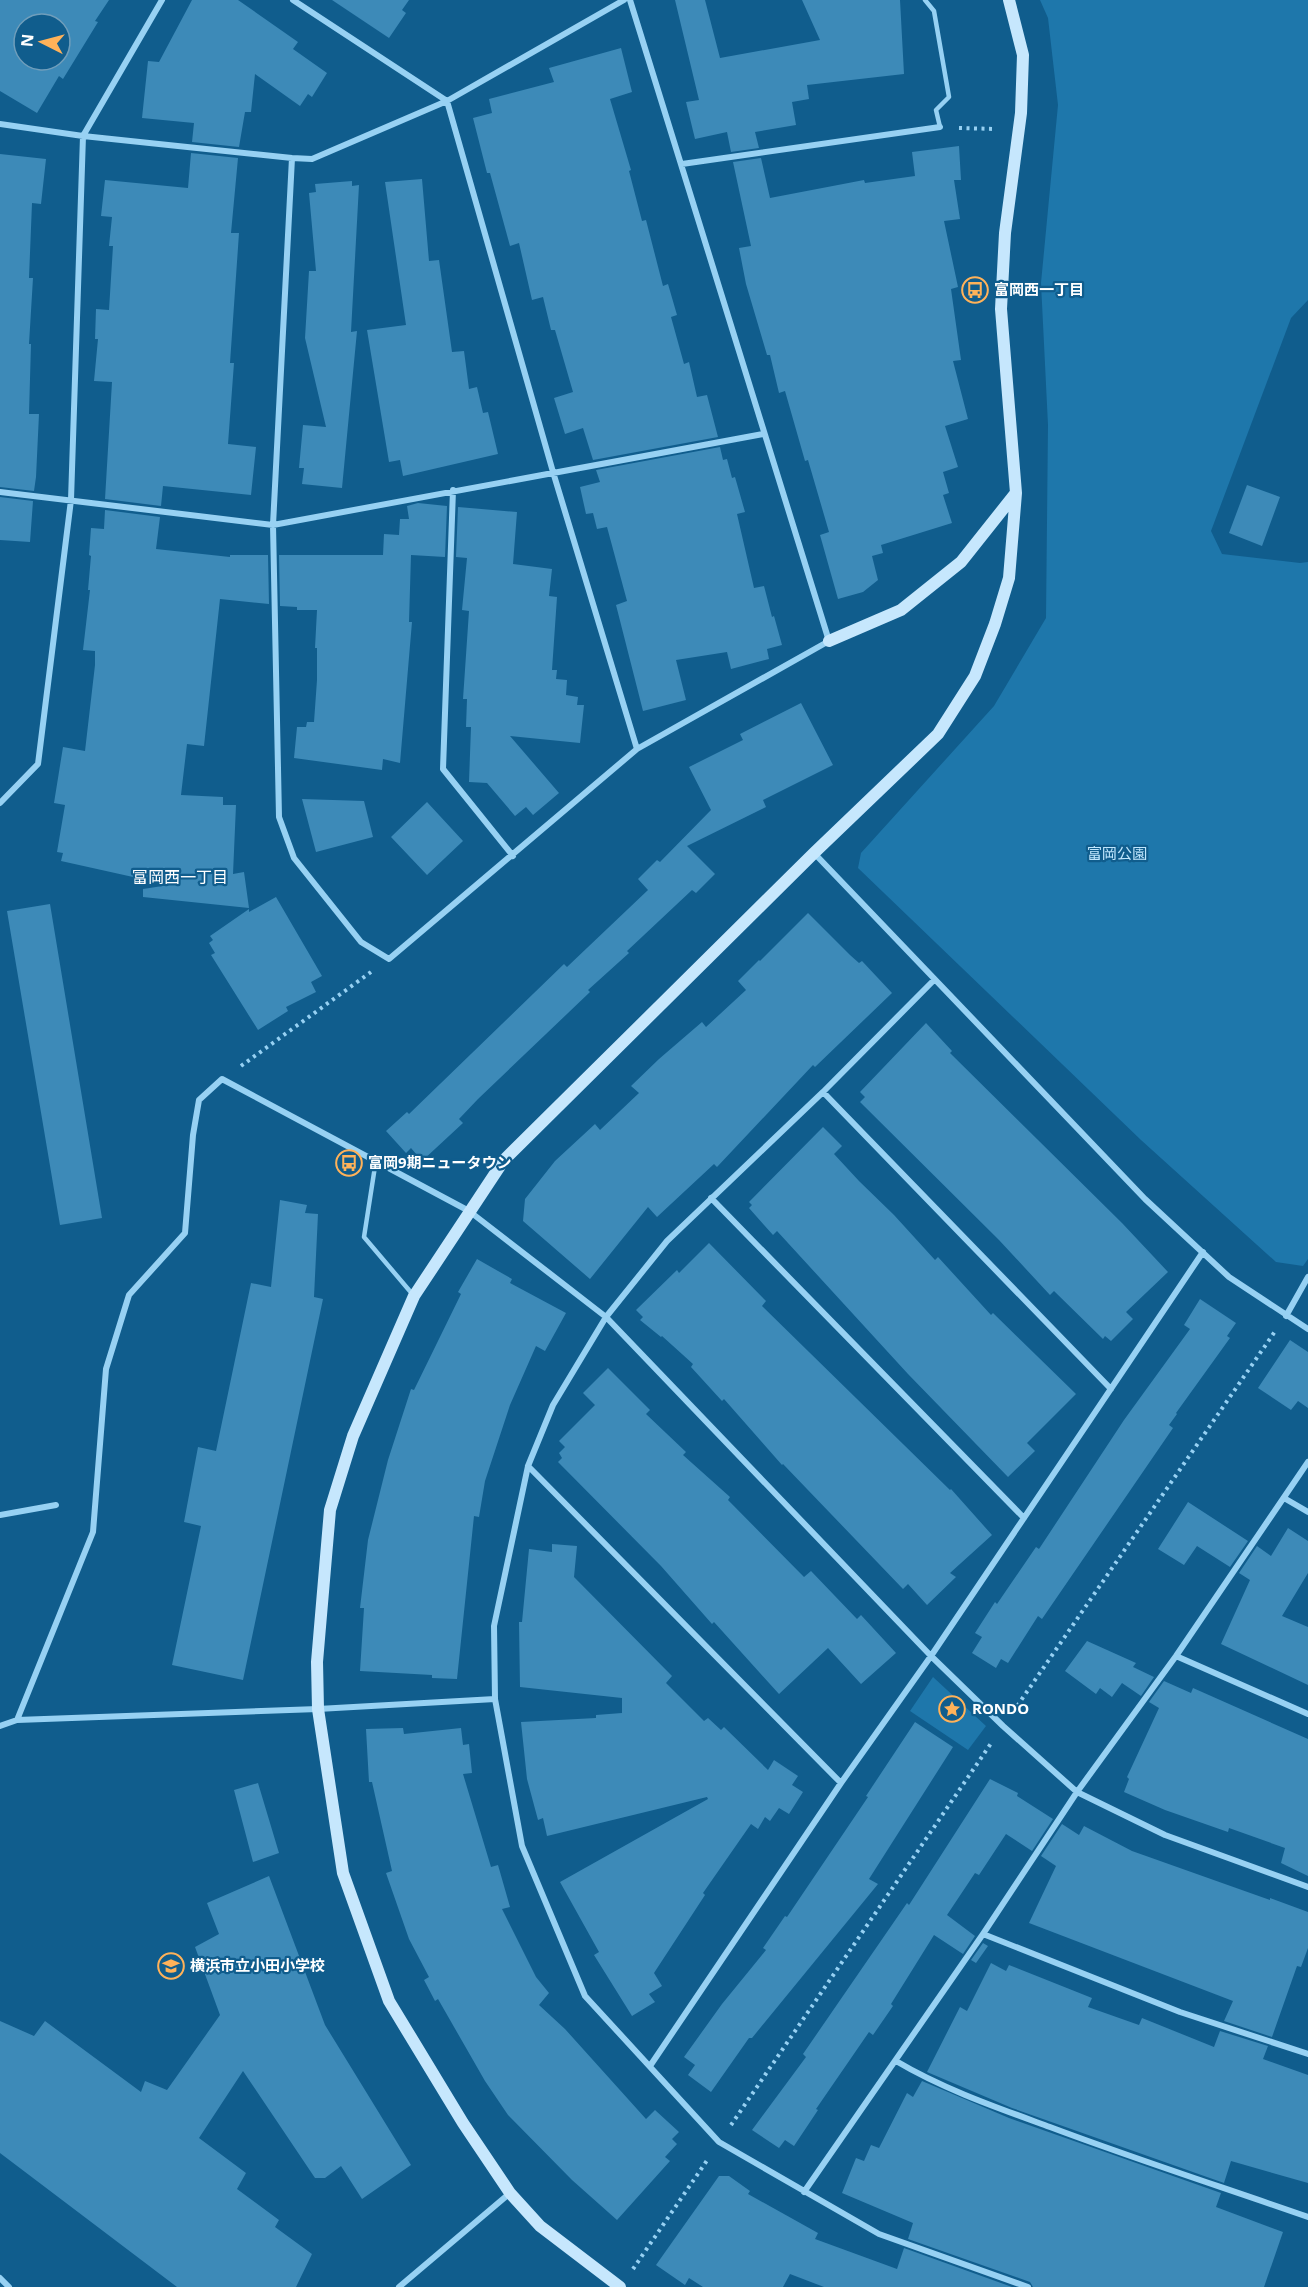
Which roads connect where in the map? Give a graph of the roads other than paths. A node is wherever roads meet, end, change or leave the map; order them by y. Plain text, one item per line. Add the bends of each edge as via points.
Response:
1 (162, 0) edge
2 (293, 0) edge
3 (624, 0) edge
4 (630, 0) edge
5 (925, 0) edge
6 (1009, 0) edge
7 (447, 101) junction
8 (0, 124) edge
9 (940, 127) joint
10 (83, 136) junction
11 (292, 159) junction
12 (682, 164) junction
13 (764, 434) junction
14 (554, 472) junction
15 (453, 490) junction
16 (0, 492) edge
17 (1016, 493) junction
18 (71, 500) junction
19 (273, 525) junction
20 (830, 641) junction
21 (637, 749) junction
22 (0, 803) edge
23 (814, 853) junction
24 (513, 856) junction
25 (934, 980) junction
26 (823, 1092) junction
27 (376, 1160) junction
28 (711, 1198) junction
29 (469, 1210) junction
30 (1203, 1252) junction
31 (1308, 1278) edge
32 (414, 1296) junction
33 (1286, 1316) junction
34 (606, 1317) junction
35 (1308, 1329) edge
36 (1110, 1389) junction
37 (1308, 1462) edge
38 (528, 1466) junction
39 (1284, 1498) junction
40 (56, 1505) dead end
41 (1308, 1512) edge
42 (0, 1515) edge
43 (1024, 1518) junction
44 (932, 1656) junction
45 (1176, 1656) junction
46 (495, 1699) junction
47 (318, 1709) junction
48 (1308, 1714) edge
49 (17, 1720) junction
50 (0, 1726) edge
51 (841, 1783) junction
52 (1077, 1792) junction
53 (1308, 1887) edge
54 (983, 1934) junction
55 (1308, 2054) edge
56 (896, 2061) junction
57 (650, 2066) junction
58 (804, 2192) junction
59 (510, 2193) junction
60 (1308, 2217) edge
61 (0, 2278) edge
62 (9, 2287) edge
63 (399, 2287) edge
64 (620, 2287) edge
65 (1028, 2287) edge

1 - 10 street
2 - 7 street
3 - 7 street
4 - 12 street
5 - 9 lane via 934,11 949,97 936,110
6 - 17 street via 1023,55 1001,309
7 - 11 street via 312,159
7 - 14 street
8 - 10 street
9 - 12 street
10 - 11 street
10 - 18 street
11 - 19 street
12 - 13 street
13 - 14 street
13 - 20 street
14 - 15 street
14 - 21 street
15 - 19 street
15 - 24 street via 443,769
16 - 18 street
17 - 20 street via 961,562 901,610
17 - 23 street via 1009,578 975,676 938,734
18 - 19 street
18 - 22 street via 38,764
19 - 24 street via 279,817 294,858 361,942 389,959
20 - 21 street
21 - 24 street
23 - 25 street
23 - 29 street via 504,1160
25 - 26 street
25 - 30 street via 1145,1199
26 - 28 street
26 - 36 street
27 - 29 street
27 - 32 lane via 364,1237
27 - 49 street via 222,1079 199,1100 185,1233 129,1295 106,1369 93,1532
28 - 34 street via 667,1241
28 - 43 street
29 - 32 street
29 - 34 street
30 - 33 street via 1229,1277
30 - 36 street
31 - 33 street
32 - 47 street via 353,1436 330,1510 317,1662
33 - 35 street
34 - 38 street via 553,1405
34 - 44 street
36 - 43 street
37 - 39 street
38 - 46 street via 494,1626
38 - 51 street
39 - 41 street
39 - 45 street
40 - 42 street
43 - 44 street
44 - 51 street
44 - 52 street
45 - 48 street
45 - 52 street
46 - 47 street
46 - 57 street via 522,1846 585,1996
47 - 49 street
47 - 59 street via 343,1873 389,2001
49 - 50 street
51 - 57 street
52 - 53 street via 1165,1835
52 - 54 street
54 - 55 street via 1180,2012
54 - 56 street
56 - 58 street
56 - 60 street via 919,2075 1002,2110
57 - 58 street via 719,2142
58 - 65 street via 879,2234
59 - 63 street
59 - 64 street via 540,2226
61 - 62 street

